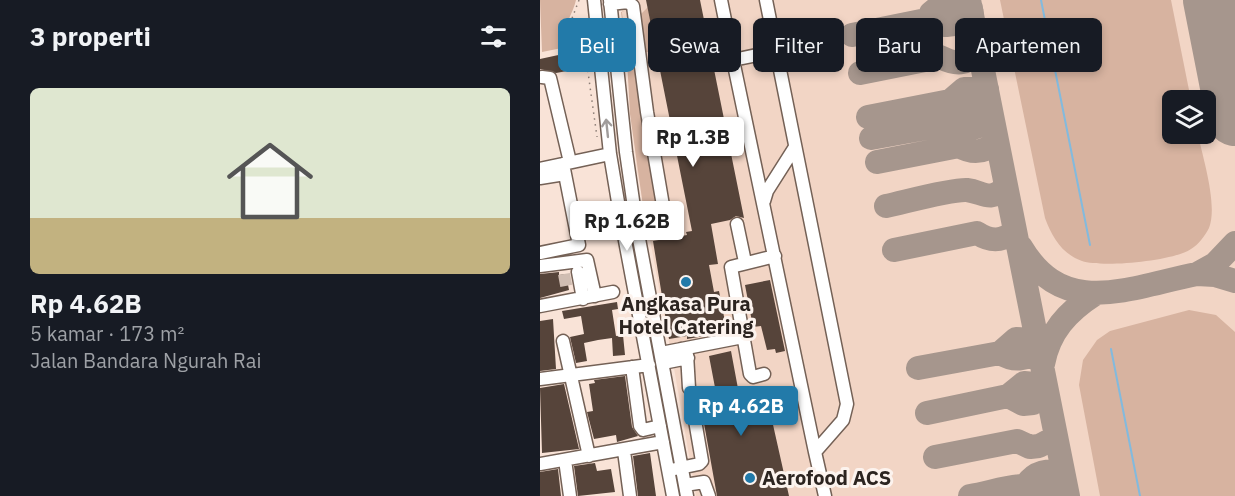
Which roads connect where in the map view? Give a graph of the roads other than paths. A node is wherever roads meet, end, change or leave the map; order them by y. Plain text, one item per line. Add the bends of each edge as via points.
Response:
1 (594, 0) edge
2 (721, 0) edge
3 (766, 0) edge
4 (610, 2) edge
5 (596, 18) edge
6 (612, 18) edge
7 (725, 18) edge
8 (770, 18) edge
9 (602, 72) edge
10 (618, 72) edge
11 (736, 72) edge
12 (780, 72) edge
13 (542, 77) dead end
14 (795, 147) junction
15 (610, 153) junction
16 (566, 167) junction
17 (540, 169) edge
18 (540, 178) edge
19 (764, 201) junction
20 (737, 224) dead end
21 (637, 228) junction
22 (579, 245) junction
23 (540, 253) edge
24 (775, 256) junction
25 (582, 259) junction
26 (744, 262) junction
27 (540, 266) edge
28 (578, 272) dead end
29 (614, 292) dead end
30 (589, 297) junction
31 (540, 306) edge
32 (743, 337) junction
33 (563, 342) dead end
34 (684, 354) junction
35 (662, 358) junction
36 (649, 365) junction
37 (632, 368) junction
38 (764, 374) dead end
39 (572, 375) junction
40 (540, 379) edge
41 (689, 388) dead end
42 (692, 403) dead end
43 (660, 426) junction
44 (643, 430) junction
45 (659, 443) junction
46 (624, 451) junction
47 (815, 452) junction
48 (589, 456) junction
49 (565, 460) junction
50 (540, 464) edge
51 (682, 467) junction
52 (668, 470) junction
53 (686, 491) edge
54 (570, 496) edge
55 (630, 496) edge
56 (673, 496) edge
57 (709, 496) edge
58 (825, 496) edge

1 - 5 street
2 - 7 street
3 - 8 street
4 - 6 street
4 - 21 street via 628,2 633,6 666,223
15 -> 9 street
10 - 21 street
11 - 19 street
12 - 14 street
13 - 16 street via 550,78
14 - 19 street
14 - 47 street via 847,404 843,420
15 - 16 street
15 - 36 street
16 - 17 street
16 - 18 street
16 - 22 street
19 - 24 street
20 - 26 street
21 - 35 street
22 - 23 street
22 - 25 street
24 - 26 street
24 - 47 street
25 - 27 street via 563,268
25 - 30 street via 589,263
26 - 32 street via 731,267
28 - 30 street
29 - 30 street
30 - 31 street via 568,296
32 - 34 street
32 - 38 street via 751,376
33 - 39 street
34 - 35 street
34 - 41 street
35 - 51 street
36 - 37 street
36 - 43 street
37 - 39 street
37 - 44 street
39 - 40 street
39 - 48 street
42 - 51 street via 702,461
43 - 44 street
43 - 45 street
44 - 45 street
45 - 46 street
45 - 52 street
46 - 48 street
46 - 55 street
47 - 58 street
48 - 49 street
49 - 50 street
49 - 54 street
51 - 52 street
51 - 53 street
52 - 56 street
53 - 57 street via 704,482

